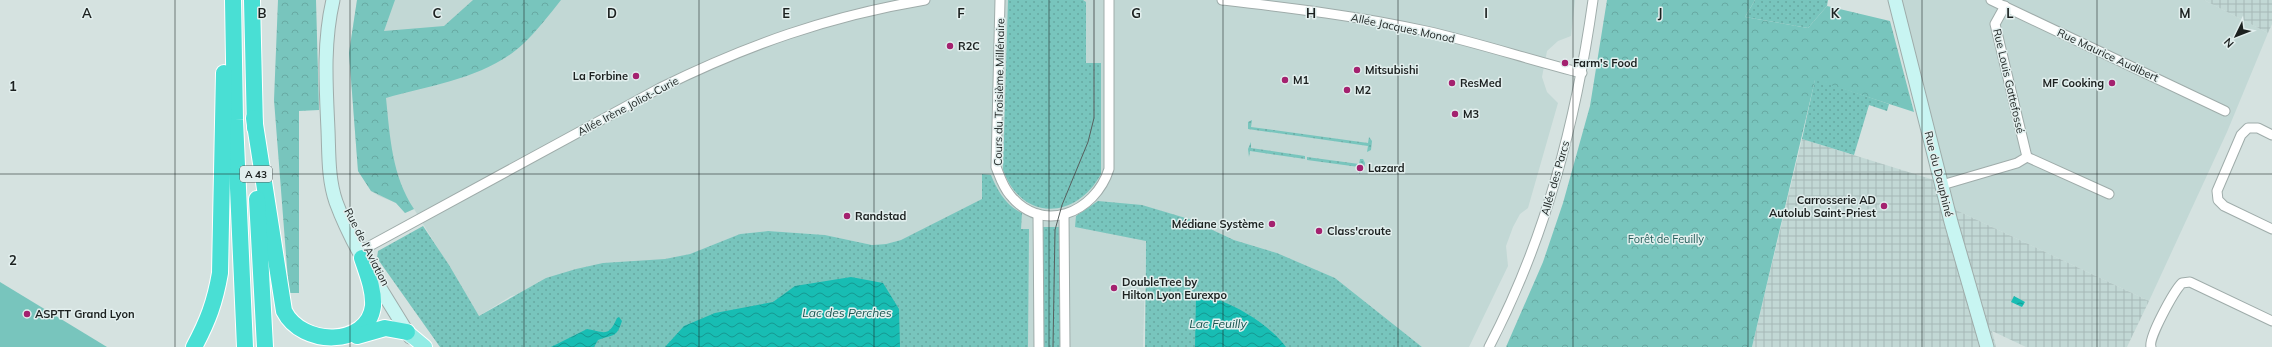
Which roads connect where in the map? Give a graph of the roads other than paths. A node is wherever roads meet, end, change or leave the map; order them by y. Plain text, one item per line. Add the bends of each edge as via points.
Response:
1 (252, 0) edge
2 (333, 0) edge
3 (924, 0) edge
4 (1000, 0) edge
5 (1109, 0) edge
6 (1222, 0) edge
7 (1593, 0) edge
8 (1896, 0) edge
9 (1991, 0) edge
10 (233, 3) edge
11 (2005, 6) junction
12 (1582, 73) junction
13 (2225, 111) dead end
14 (254, 118) junction
15 (2272, 134) edge
16 (328, 138) junction
17 (2027, 157) junction
18 (1942, 185) junction
19 (2109, 194) dead end
20 (1038, 214) junction
21 (1064, 215) junction
22 (2272, 229) edge
23 (364, 253) junction
24 (2272, 321) edge
25 (407, 332) junction
26 (357, 336) junction
27 (1989, 346) edge
28 (194, 347) edge
29 (245, 347) edge
30 (264, 347) edge
31 (422, 347) edge
32 (1039, 347) edge
33 (1065, 347) edge
34 (1489, 347) edge
35 (2151, 347) edge

1 - 14 highway, A 43
2 - 16 street, Rue de l'Aviation via 326,45
3 - 23 street, Allée Irène Joliot-Curie via 802,28 702,68 660,88
4 - 20 street, Cours du Troisième Millénaire via 996,167 1010,196 1023,207
5 - 21 street via 1109,169 1100,190 1090,201
6 - 12 street, Allée Jacques Monod via 1312,11 1394,25
7 - 12 street, Allée des Parcs
8 - 18 street, Rue du Dauphiné
9 - 11 street, Rue Maurice Audibert
10 - 28 highway via 224,74 220,273 216,298 208,322
10 - 29 highway, A 43 via 235,120
11 - 13 street, Rue Maurice Audibert
11 - 17 street, Rue Louis Gattefossé via 1995,24
12 - 34 street, Allée des Parcs via 1556,183 1519,280
14 - 26 highway via 278,280 289,324 302,338 319,345 337,345
14 - 30 highway, A 43
15 - 22 street via 2258,128 2248,128 2241,135 2217,191 2218,200 2224,206
16 - 23 street, Rue de l'Aviation via 344,202
16 - 23 street, Rue de l'Aviation via 329,170 335,200 351,238
17 - 18 street via 2017,163
17 - 19 street
18 - 27 street, Rue du Dauphiné
20 - 21 street, Cours du Troisième Millénaire
20 - 32 street
21 - 33 street
23 - 25 street, Rue de l'Aviation
23 - 26 highway via 373,306 368,323
23 - 31 street, Rue de l'Aviation
24 - 35 street via 2190,282 2182,283 2175,290 2153,336
25 - 26 highway via 385,328
25 - 31 main road

